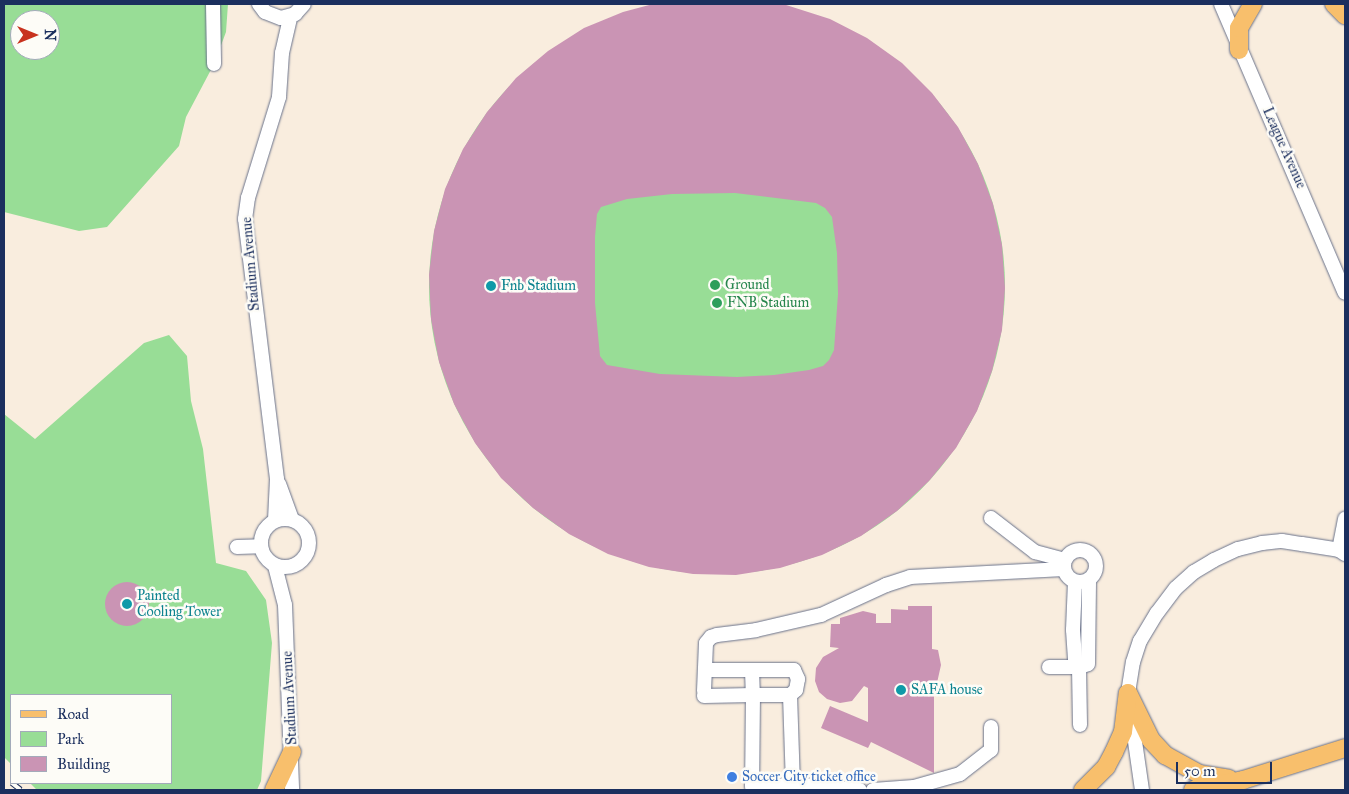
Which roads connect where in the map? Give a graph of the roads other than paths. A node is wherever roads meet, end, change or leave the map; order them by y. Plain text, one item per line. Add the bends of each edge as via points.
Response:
1 (213, 4) edge
2 (259, 4) edge
3 (304, 4) edge
4 (1220, 4) edge
5 (1253, 4) edge
6 (1334, 4) edge
7 (1345, 15) edge
8 (272, 16) junction
9 (290, 16) junction
10 (1239, 50) junction
11 (282, 53) junction
12 (214, 64) dead end
13 (1345, 293) edge
14 (277, 479) junction
15 (991, 518) dead end
16 (1345, 519) edge
17 (276, 520) junction
18 (292, 520) junction
19 (237, 546) dead end
20 (260, 546) junction
21 (1342, 552) edge
22 (1064, 564) junction
23 (275, 566) junction
24 (292, 566) junction
25 (1089, 580) junction
26 (1075, 582) junction
27 (286, 605) junction
28 (1049, 667) dead end
29 (1079, 667) junction
30 (704, 670) junction
31 (752, 670) junction
32 (1128, 693) junction
33 (753, 694) junction
34 (790, 694) junction
35 (1080, 725) dead end
36 (991, 727) dead end
37 (1345, 748) edge
38 (292, 752) junction
39 (1243, 780) junction
40 (793, 785) junction
41 (274, 790) edge
42 (292, 790) edge
43 (860, 790) edge
44 (873, 790) edge
45 (1083, 790) edge
46 (1142, 790) edge
47 (1193, 790) edge

1 - 12 street
2 - 8 street
3 - 9 street
4 - 10 street, League Avenue
5 - 10 main road via 1239,28
6 - 7 main road
8 - 9 street
8 - 11 street, Stadium Avenue
9 - 11 street, Stadium Avenue
10 - 13 street, League Avenue
11 - 14 street, Stadium Avenue via 279,97 248,198 245,219
14 - 17 street, Stadium Avenue
14 - 18 street, Stadium Avenue
15 - 22 street via 1035,552
16 - 21 street
17 - 18 street
17 - 20 street via 264,531
18 - 24 street via 304,528 309,542 305,557
19 - 20 street
20 - 23 street via 268,561
21 - 32 street via 1282,541 1262,543 1238,549 1194,572 1176,588 1140,641
22 - 25 street via 1073,551 1088,552 1096,565
22 - 26 street via 1066,576
22 - 30 street via 898,580 821,615 711,637 706,644
23 - 24 street
23 - 27 street, Stadium Avenue
24 - 27 street, Stadium Avenue
25 - 26 street
25 - 29 street via 1088,664
26 - 29 street via 1075,662
27 - 38 street, Stadium Avenue
28 - 29 street
29 - 35 street
30 - 31 street
30 - 33 street via 704,693
31 - 33 street
31 - 34 street via 794,670 798,679 796,690
32 - 39 main road via 1152,740 1165,755 1199,774
32 - 45 main road via 1123,732 1114,752 1106,767
32 - 46 street
33 - 34 street
33 - 40 street via 752,786
34 - 40 street
36 - 44 street via 991,750 960,774 914,787
37 - 39 main road
38 - 41 main road
38 - 42 street, Stadium Avenue
39 - 47 main road
40 - 43 street

